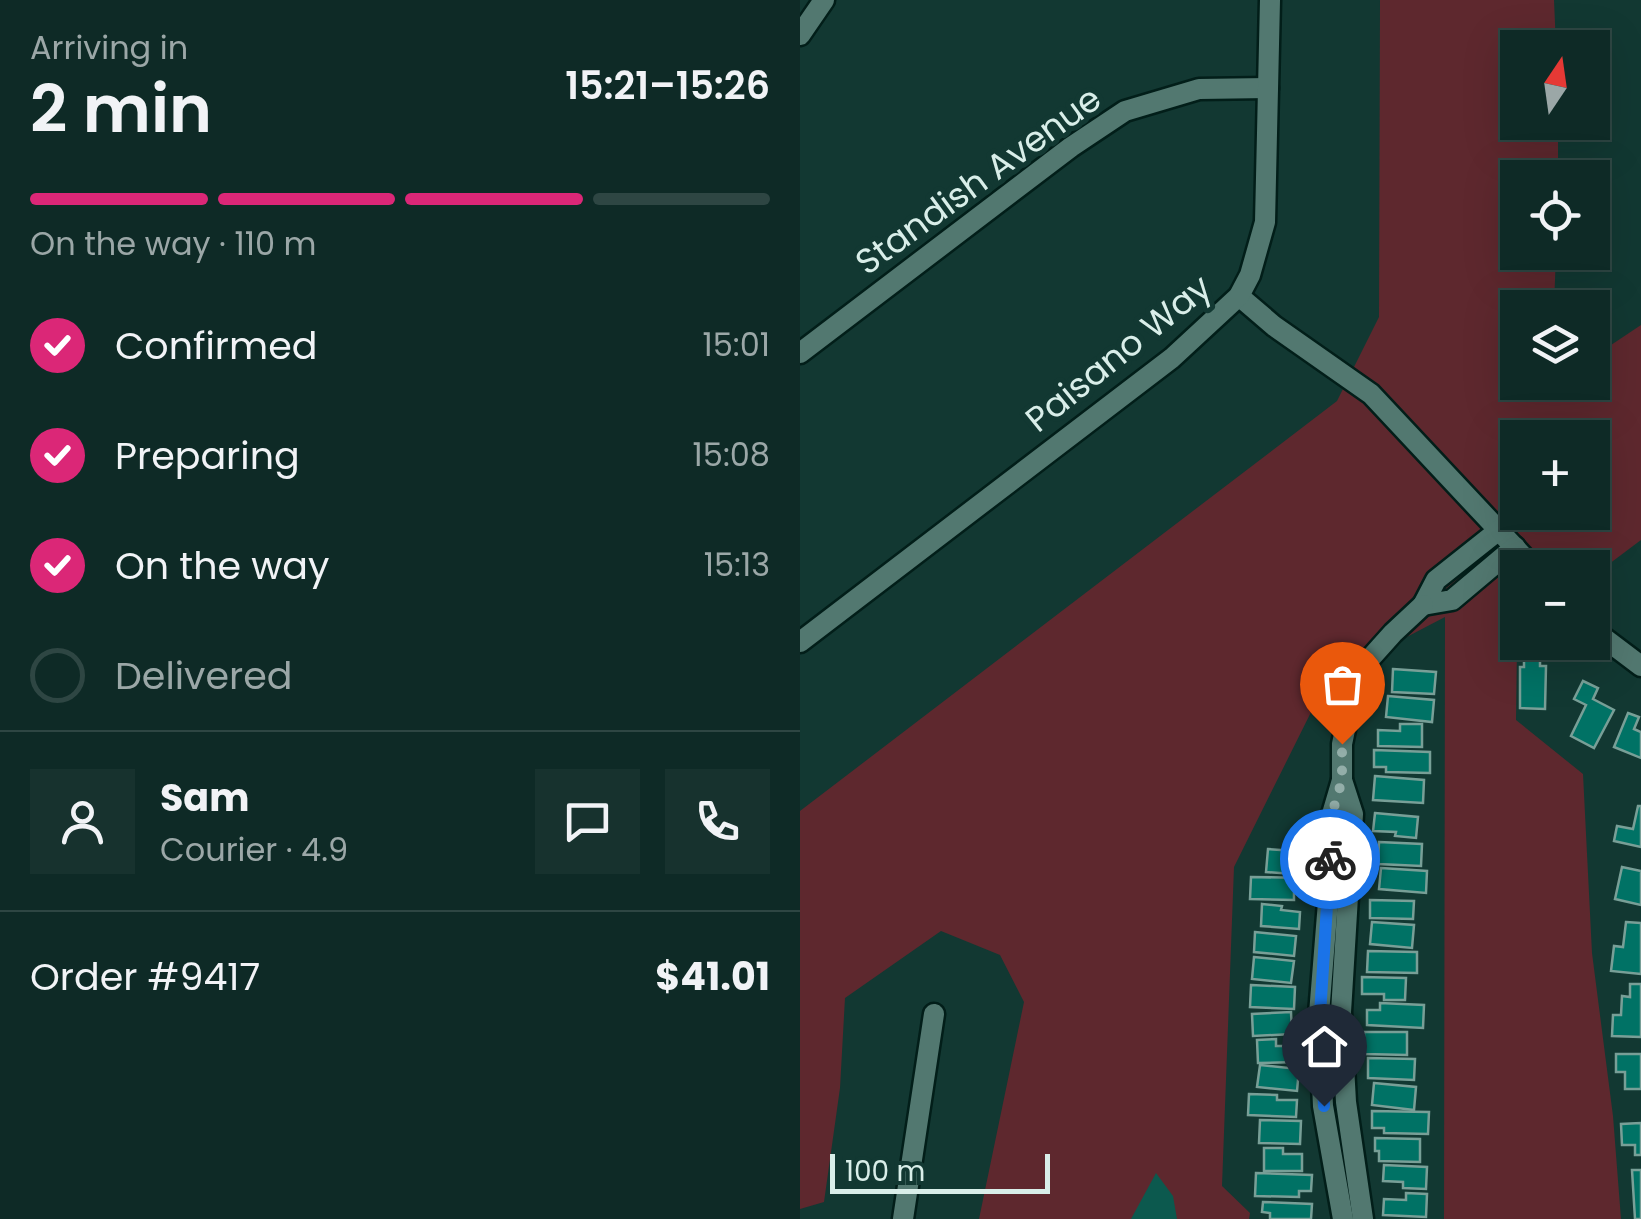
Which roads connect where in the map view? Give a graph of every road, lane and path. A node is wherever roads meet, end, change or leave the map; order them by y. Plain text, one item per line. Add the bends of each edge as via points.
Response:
1 (824, 0) edge
2 (1270, 0) edge
3 (800, 35) edge
4 (1268, 88) junction
5 (1239, 296) junction
6 (800, 353) edge
7 (1499, 530) junction
8 (1514, 547) junction
9 (1517, 550) edge
10 (1446, 572) junction
11 (1463, 591) junction
12 (1423, 605) junction
13 (800, 642) edge
14 (1610, 643) edge
15 (1641, 666) edge
16 (1342, 780) junction
17 (934, 1014) dead end
18 (902, 1219) edge
19 (1343, 1219) edge
20 (1364, 1219) edge

1 - 3 street
2 - 4 street, Paisano Way
4 - 5 street, Paisano Way via 1265,222
4 - 6 street, Standish Avenue via 1199,89 1126,111
5 - 7 street via 1371,394
5 - 13 street, Paisano Way via 1172,358
7 - 8 street
7 - 10 street
8 - 9 street
8 - 11 street
10 - 11 street
10 - 12 street
11 - 12 street
12 - 16 street via 1367,662 1350,706
14 - 15 street
16 - 19 street via 1332,814 1320,1014 1324,1106
16 - 20 street via 1352,814 1341,1012
17 - 18 street

